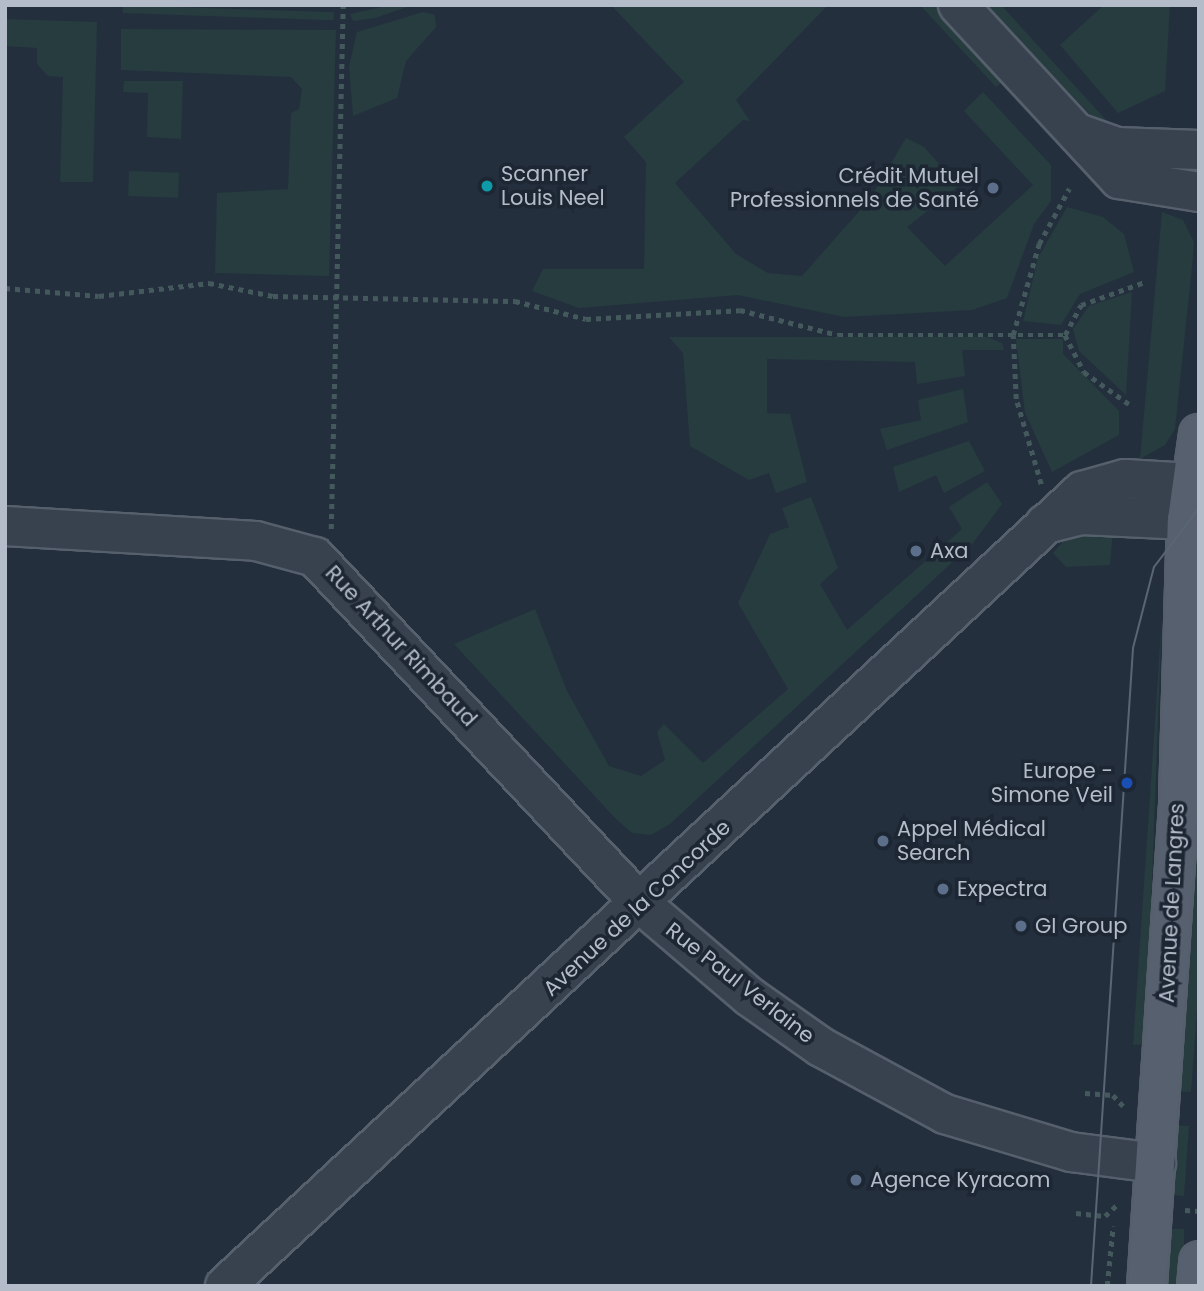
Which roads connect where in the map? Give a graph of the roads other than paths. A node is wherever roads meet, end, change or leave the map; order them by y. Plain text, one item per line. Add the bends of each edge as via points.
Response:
1 (958, 5) edge
2 (1077, 133) junction
3 (1199, 150) edge
4 (1199, 192) edge
5 (1199, 434) edge
6 (1195, 483) edge
7 (1043, 506) junction
8 (1193, 520) edge
9 (5, 526) edge
10 (641, 904) junction
11 (1156, 1163) junction
12 (1199, 1261) edge
13 (230, 1284) edge
14 (1147, 1286) edge
15 (1197, 1286) edge

1 - 2 street
2 - 3 street via 1117,147
2 - 4 street via 1119,179
5 - 6 main road, Avenue de Langres
6 - 7 street, Avenue de la Concorde via 1104,481
6 - 8 main road, Avenue de Langres
7 - 8 street via 1082,515
7 - 10 street, Avenue de la Concorde
8 - 11 main road, Avenue de Langres
9 - 10 street, Rue Arthur Rimbaud via 256,541 298,550 330,568
10 - 11 street, Rue Paul Verlaine via 750,997 821,1047 946,1114 1071,1152
10 - 13 street, Avenue de la Concorde
11 - 14 main road, Avenue de Langres
12 - 15 main road

